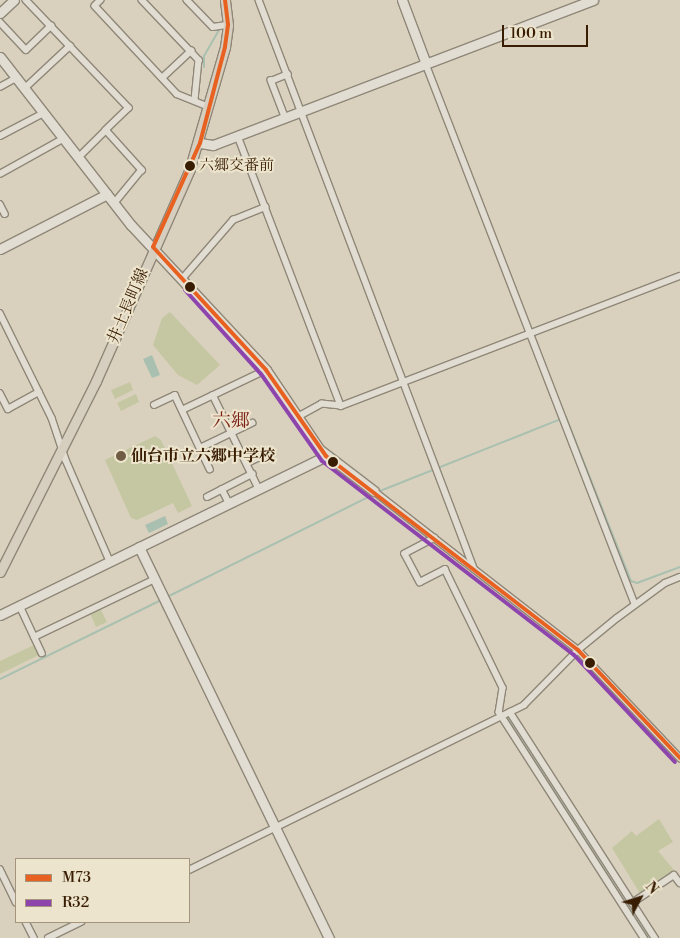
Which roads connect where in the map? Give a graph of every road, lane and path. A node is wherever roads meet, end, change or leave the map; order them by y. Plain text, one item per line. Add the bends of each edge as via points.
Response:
1 (14, 0) edge
2 (26, 0) edge
3 (102, 0) edge
4 (142, 0) edge
5 (187, 0) edge
6 (225, 0) edge
7 (259, 0) edge
8 (402, 0) edge
9 (593, 0) edge
10 (0, 13) edge
11 (0, 22) edge
12 (228, 25) junction
13 (51, 26) junction
14 (70, 46) junction
15 (191, 51) junction
16 (0, 57) edge
17 (426, 64) junction
18 (288, 74) junction
19 (16, 78) junction
20 (162, 78) junction
21 (0, 87) edge
22 (24, 89) junction
23 (195, 100) junction
24 (210, 108) junction
25 (302, 111) junction
26 (42, 114) junction
27 (285, 118) junction
28 (106, 130) junction
29 (0, 136) edge
30 (238, 136) junction
31 (63, 140) junction
32 (200, 144) junction
33 (78, 158) junction
34 (0, 174) edge
35 (108, 194) junction
36 (115, 203) junction
37 (0, 204) edge
38 (265, 207) junction
39 (5, 214) dead end
40 (153, 247) junction
41 (0, 249) edge
42 (680, 276) edge
43 (183, 278) junction
44 (0, 312) edge
45 (529, 334) junction
46 (266, 370) junction
47 (404, 381) junction
48 (39, 392) junction
49 (0, 394) edge
50 (213, 395) junction
51 (154, 404) dead end
52 (341, 406) junction
53 (182, 410) junction
54 (299, 417) junction
55 (252, 423) dead end
56 (231, 433) junction
57 (200, 448) junction
58 (62, 450) junction
59 (271, 452) dead end
60 (326, 456) junction
61 (247, 464) junction
62 (210, 469) dead end
63 (252, 474) junction
64 (222, 489) junction
65 (259, 489) junction
66 (377, 493) joint
67 (207, 496) dead end
68 (229, 504) junction
69 (435, 538) junction
70 (139, 547) junction
71 (110, 561) junction
72 (474, 568) junction
73 (0, 572) edge
74 (680, 577) edge
75 (155, 579) junction
76 (635, 604) junction
77 (20, 606) junction
78 (0, 615) edge
79 (34, 637) junction
80 (578, 650) junction
81 (42, 654) dead end
82 (506, 714) junction
83 (680, 758) edge
84 (276, 827) junction
85 (0, 869) edge
86 (190, 870) edge
87 (680, 883) edge
88 (15, 900) edge
89 (632, 903) junction
90 (26, 923) edge
91 (79, 923) edge
92 (34, 938) edge
93 (48, 938) edge
94 (329, 938) edge
95 (644, 938) edge
96 (655, 938) edge

1 - 10 street
2 - 13 street
3 - 20 street via 95,6
4 - 15 street
5 - 12 street via 213,27
6 - 12 main road, 井土長町線
7 - 18 street
8 - 17 street
9 - 17 street
11 - 13 street via 26,50
12 - 24 main road, 井土長町線
13 - 14 street
14 - 22 street
14 - 28 street via 129,108
15 - 20 street
15 - 23 street via 199,60
16 - 19 street
17 - 25 street
17 - 45 street
18 - 25 street
18 - 27 street via 271,81
19 - 21 street
19 - 22 street
20 - 23 street via 177,94
22 - 26 street
23 - 24 street
24 - 32 main road, 井土長町線
25 - 27 street
25 - 47 street
26 - 29 street
26 - 31 street
27 - 30 street
28 - 33 street
28 - 36 street via 142,170
30 - 32 street via 213,145
30 - 38 street
31 - 33 street
31 - 34 street
32 - 40 main road, 井土長町線
33 - 35 street
35 - 36 street
35 - 41 street
36 - 40 street
37 - 39 street
38 - 43 street via 233,220
38 - 52 street
40 - 43 street
40 - 58 main road, 井土長町線 via 96,381
42 - 45 street
43 - 46 street
44 - 48 street
45 - 47 street
45 - 76 street
46 - 50 street
46 - 54 street
47 - 52 street
47 - 72 street
48 - 49 street via 8,408
48 - 58 street
50 - 53 street
50 - 56 street
51 - 53 street via 175,395
52 - 54 street via 322,404
53 - 57 street
54 - 60 street
55 - 56 street
56 - 57 street
56 - 61 street
57 - 62 street
58 - 71 street
58 - 73 main road, 井土長町線
59 - 61 street
60 - 65 street
60 - 66 street
61 - 63 street
63 - 64 street
63 - 65 street
64 - 67 street
64 - 68 street
65 - 68 street
66 - 69 street
68 - 70 street
69 - 72 street
69 - 82 street via 405,554 420,582 445,569 503,688 498,712
70 - 71 street
70 - 75 street
71 - 77 street
72 - 80 street
74 - 76 street via 665,583
75 - 79 street
75 - 84 street
76 - 80 street
77 - 78 street
77 - 79 street
79 - 81 street
80 - 82 street via 524,705
80 - 83 street
82 - 84 street
82 - 89 street
82 - 95 street
84 - 86 street
84 - 94 street
85 - 88 street
87 - 89 street via 674,875
89 - 96 street
90 - 92 street
91 - 93 street

